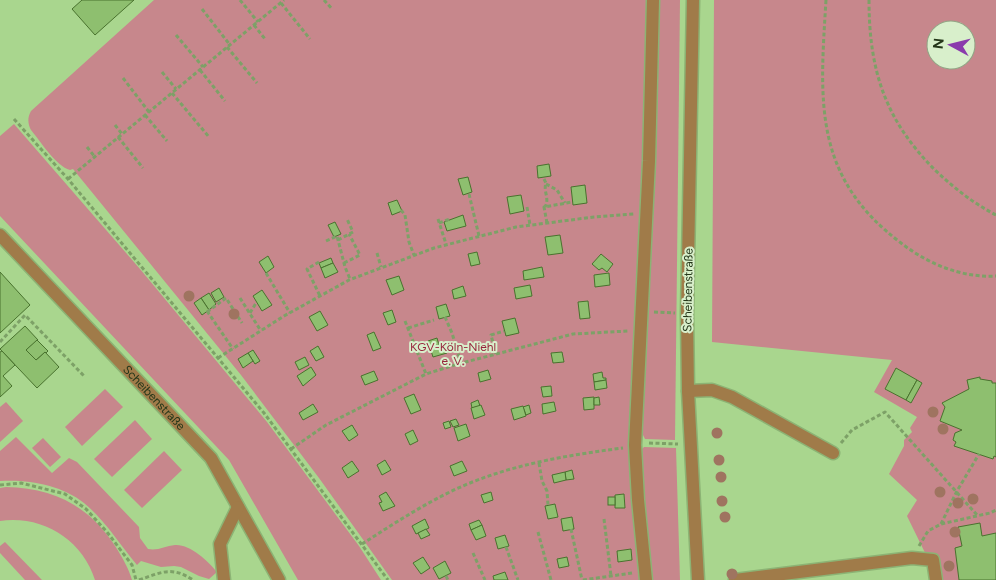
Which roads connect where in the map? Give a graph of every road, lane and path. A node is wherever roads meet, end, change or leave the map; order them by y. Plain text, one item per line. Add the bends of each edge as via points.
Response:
1 (240, 0) edge
2 (324, 0) edge
3 (654, 0) edge
4 (693, 0) edge
5 (826, 0) edge
6 (869, 0) edge
7 (282, 1) edge
8 (332, 9) dead end
9 (202, 10) dead end
10 (258, 22) junction
11 (254, 25) junction
12 (176, 35) dead end
13 (265, 38) dead end
14 (310, 39) dead end
15 (228, 46) junction
16 (202, 68) junction
17 (162, 72) dead end
18 (123, 78) dead end
19 (256, 83) dead end
20 (176, 89) junction
21 (172, 93) junction
22 (225, 101) dead end
23 (149, 112) junction
24 (145, 115) junction
25 (14, 118) dead end
26 (114, 125) dead end
27 (122, 134) junction
28 (118, 137) junction
29 (209, 137) dead end
30 (167, 142) dead end
31 (87, 148) dead end
32 (94, 157) junction
33 (144, 168) dead end
34 (68, 179) junction
35 (544, 179) dead end
36 (546, 184) junction
37 (469, 194) dead end
38 (572, 202) dead end
39 (565, 203) junction
40 (527, 207) dead end
41 (544, 207) junction
42 (402, 210) dead end
43 (646, 213) junction
44 (996, 215) edge
45 (347, 219) dead end
46 (450, 219) dead end
47 (547, 223) junction
48 (530, 225) junction
49 (349, 234) junction
50 (0, 235) edge
51 (480, 236) junction
52 (338, 240) junction
53 (326, 241) dead end
54 (446, 244) junction
55 (377, 253) dead end
56 (414, 255) junction
57 (318, 262) dead end
58 (344, 263) junction
59 (382, 268) junction
60 (266, 273) dead end
61 (996, 276) edge
62 (350, 279) junction
63 (320, 296) junction
64 (240, 298) dead end
65 (256, 302) dead end
66 (640, 312) junction
67 (250, 313) junction
68 (290, 313) junction
69 (687, 314) junction
70 (445, 317) dead end
71 (434, 320) dead end
72 (405, 321) dead end
73 (242, 323) dead end
74 (408, 328) junction
75 (261, 331) junction
76 (504, 331) dead end
77 (640, 331) junction
78 (0, 342) edge
79 (233, 349) junction
80 (496, 354) junction
81 (218, 358) junction
82 (461, 363) junction
83 (426, 374) junction
84 (84, 378) dead end
85 (688, 391) junction
86 (635, 445) junction
87 (691, 445) junction
88 (291, 448) junction
89 (833, 453) joint
90 (979, 454) dead end
91 (539, 463) junction
92 (0, 485) edge
93 (957, 491) junction
94 (548, 505) dead end
95 (238, 507) junction
96 (996, 510) edge
97 (977, 515) junction
98 (604, 519) dead end
99 (941, 524) junction
100 (571, 529) dead end
101 (538, 532) dead end
102 (362, 544) junction
103 (506, 546) dead end
104 (473, 553) dead end
105 (912, 558) junction
106 (611, 576) junction
107 (646, 576) edge
108 (138, 580) edge
109 (193, 580) edge
110 (224, 580) edge
111 (279, 580) edge
112 (388, 580) edge
113 (485, 580) edge
114 (518, 580) edge
115 (550, 580) edge
116 (584, 580) edge
117 (698, 580) edge
118 (735, 580) edge
119 (936, 580) edge

1 - 10 path
2 - 8 path
3 - 43 street
4 - 69 street, Scheibenstraße
5 - 61 path via 822,101 831,148 847,185 872,217 911,251 959,272
6 - 44 path via 875,63 892,115 924,159 947,182 975,204
7 - 10 path
7 - 14 path
9 - 15 path
10 - 11 path
11 - 13 path
11 - 15 path
12 - 16 path
15 - 16 path
15 - 19 path
16 - 20 path
16 - 22 path
17 - 20 path
18 - 23 path
20 - 21 path
21 - 23 path
21 - 29 path
23 - 24 path
24 - 27 path
24 - 30 path
25 - 34 path
26 - 27 path
27 - 28 path
28 - 32 path
28 - 33 path
31 - 32 path
32 - 34 path
34 - 81 path
35 - 36 path
36 - 39 path via 557,190
36 - 41 path
37 - 51 path
38 - 39 path
39 - 41 path
40 - 48 path
41 - 47 path
42 - 56 path
43 - 47 path
43 - 66 street
45 - 49 path via 353,232
46 - 54 path via 439,221
47 - 48 path
48 - 51 path
49 - 52 path
49 - 58 path via 360,255
50 - 95 street, Scheibenstraße via 211,458
51 - 54 path
52 - 53 path via 336,236
52 - 58 path
54 - 56 path
55 - 59 path
56 - 59 path
57 - 63 path via 308,270
58 - 62 path
59 - 62 path
60 - 68 path
62 - 63 path
63 - 68 path
64 - 67 path
65 - 67 path
66 - 69 path
66 - 77 street
67 - 75 path
68 - 75 path
69 - 85 street, Scheibenstraße
70 - 82 path
71 - 74 path
72 - 74 path
73 - 79 path via 226,298 207,312
74 - 83 path
75 - 79 path
76 - 80 path via 491,334
77 - 80 path via 573,334
77 - 86 street
78 - 84 path via 26,315
79 - 81 path
80 - 82 path
81 - 88 path
82 - 83 path
83 - 88 path via 326,425
85 - 87 street, Scheibenstraße
85 - 89 street via 712,390 732,397
86 - 87 path
86 - 91 path
86 - 107 street
87 - 117 street, Scheibenstraße
88 - 102 path
89 - 93 path via 852,430 885,412
90 - 93 path
91 - 94 path
91 - 102 path via 485,478 441,496
92 - 108 path via 21,484 65,494 86,509 108,532 132,565
93 - 97 path
93 - 99 path
95 - 110 street via 220,544
95 - 111 street, Scheibenstraße
96 - 97 path
97 - 99 path
98 - 106 path
99 - 105 path via 928,531
100 - 116 path
101 - 115 path
102 - 112 path
103 - 114 path
104 - 113 path
105 - 118 street
105 - 119 street via 933,560
106 - 107 path
106 - 116 path
108 - 109 path via 169,570 178,571

